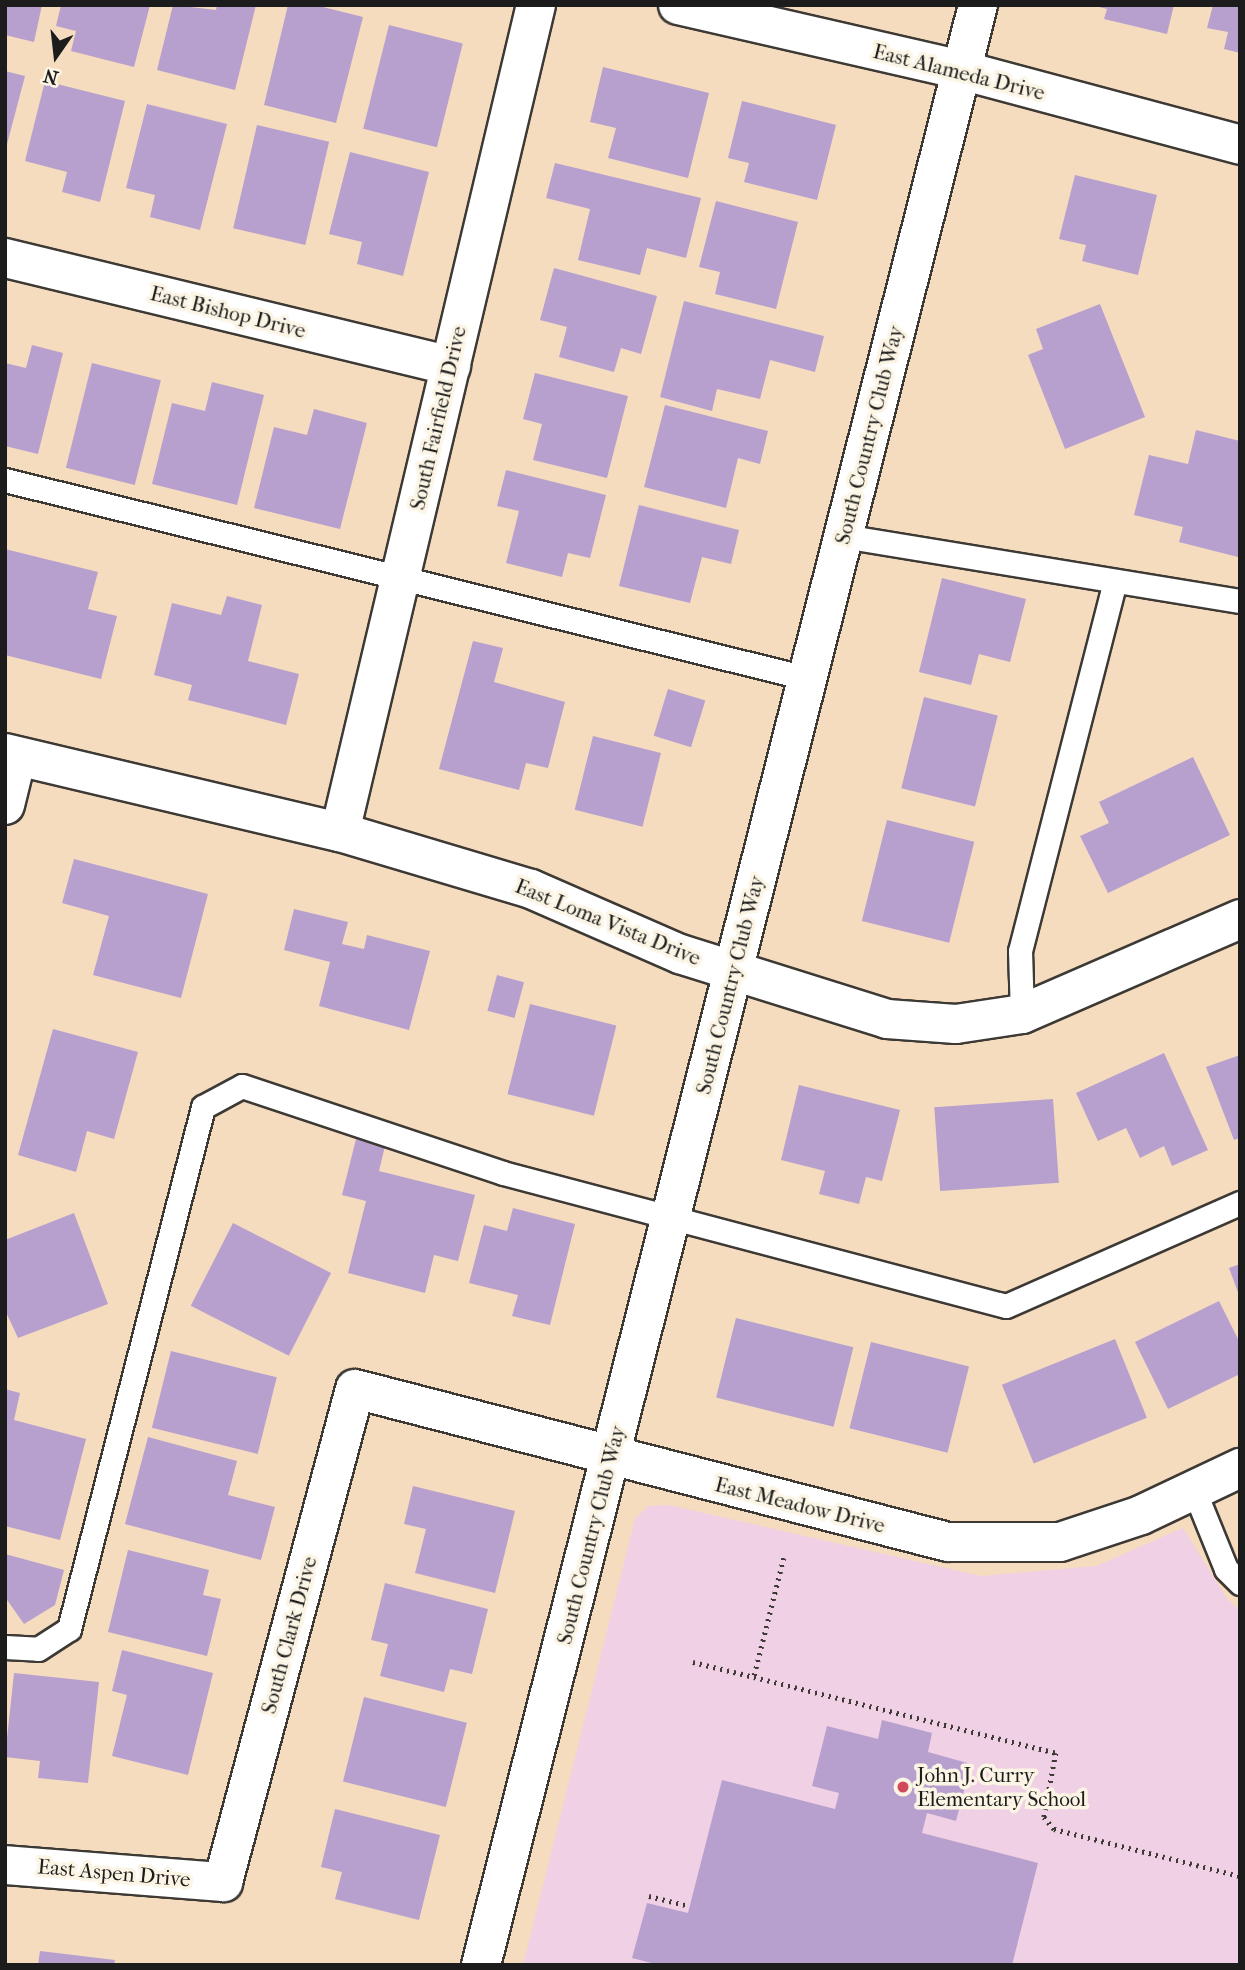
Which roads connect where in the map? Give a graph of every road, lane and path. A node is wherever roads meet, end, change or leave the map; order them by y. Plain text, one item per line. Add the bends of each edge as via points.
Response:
1 (536, 5) edge
2 (678, 5) edge
3 (978, 5) edge
4 (961, 70) junction
5 (1240, 145) edge
6 (5, 258) edge
7 (451, 366) junction
8 (5, 480) edge
9 (843, 536) junction
10 (399, 581) junction
11 (1115, 581) junction
12 (1240, 601) edge
13 (806, 678) junction
14 (11, 754) edge
15 (5, 805) edge
16 (340, 832) junction
17 (1240, 919) edge
18 (732, 972) junction
19 (1022, 1014) junction
20 (1240, 1203) edge
21 (671, 1219) junction
22 (355, 1389) joint
23 (611, 1458) junction
24 (1240, 1468) edge
25 (1194, 1490) junction
26 (784, 1558) dead end
27 (1240, 1583) edge
28 (5, 1647) edge
29 (692, 1662) dead end
30 (754, 1677) junction
31 (5, 1865) edge
32 (1240, 1876) edge
33 (223, 1882) joint
34 (649, 1896) dead end
35 (686, 1905) dead end
36 (481, 1965) edge

1 - 7 street, South Fairfield Drive
2 - 4 street, East Alameda Drive
3 - 4 street, South Country Club Way
4 - 5 street, East Alameda Drive
4 - 9 street, South Country Club Way
6 - 7 street, East Bishop Drive
7 - 10 street, South Fairfield Drive
8 - 10 lane
9 - 11 lane
9 - 13 street, South Country Club Way
10 - 13 lane
10 - 16 street, South Fairfield Drive
11 - 12 lane
11 - 19 lane via 1020,951
13 - 18 street, South Country Club Way
14 - 15 street
14 - 16 street, East Loma Vista Drive
16 - 18 street, East Loma Vista Drive via 531,888
17 - 19 street, East Loma Vista Drive
18 - 19 street, East Loma Vista Drive via 887,1019 956,1024
18 - 21 street, South Country Club Way
20 - 21 lane via 1006,1306
21 - 23 street, South Country Club Way
21 - 28 lane via 503,1172 242,1086 203,1107 69,1629 38,1650
22 - 23 street, East Meadow Drive
22 - 33 street, South Clark Drive
23 - 25 street, East Meadow Drive via 948,1542 1060,1542 1142,1515
23 - 36 street, South Country Club Way
24 - 25 street, East Meadow Drive
25 - 27 lane via 1226,1569
26 - 30 path
29 - 30 path
30 - 32 path via 1056,1752 1044,1817 1054,1829
31 - 33 street, East Aspen Drive
34 - 35 path

